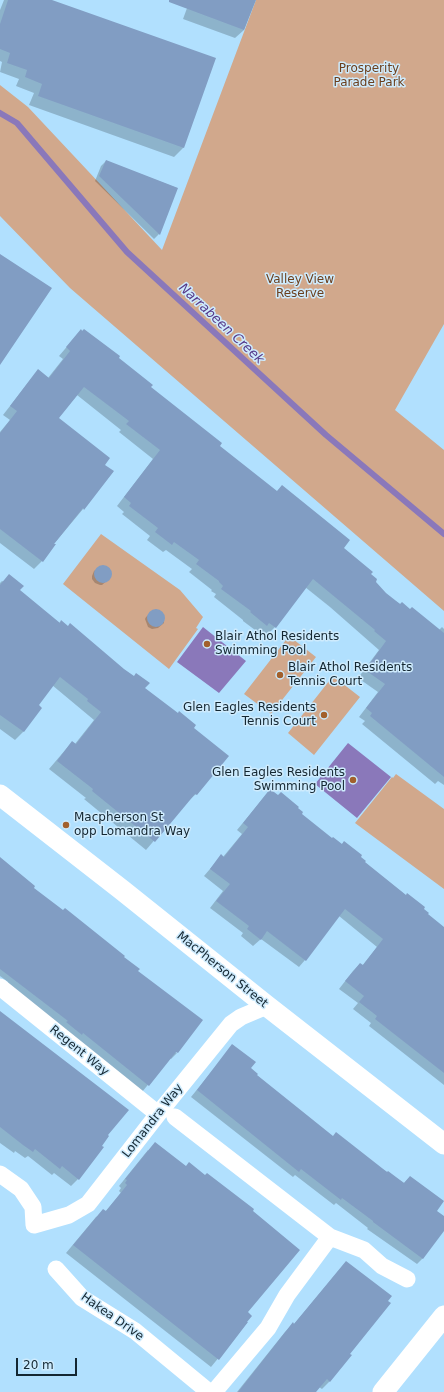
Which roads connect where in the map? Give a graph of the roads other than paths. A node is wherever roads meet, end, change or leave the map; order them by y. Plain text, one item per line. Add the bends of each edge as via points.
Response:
1 (0, 796) edge
2 (0, 987) edge
3 (266, 1006) junction
4 (158, 1114) junction
5 (175, 1117) dead end
6 (444, 1144) edge
7 (0, 1174) edge
8 (330, 1237) junction
9 (56, 1269) dead end
10 (407, 1279) dead end
11 (444, 1316) edge
12 (209, 1392) edge
13 (214, 1392) edge
14 (383, 1392) edge

1 - 3 street, MacPherson Street
2 - 4 street, Regent Way
3 - 4 street, Lomandra Way via 231,1024
3 - 6 street, MacPherson Street
4 - 7 street, Lomandra Way via 88,1204 69,1215 34,1225 33,1207 21,1189
5 - 8 street
8 - 10 street via 364,1250 382,1266
8 - 13 street via 287,1296 268,1328
9 - 12 street, Hakea Drive via 82,1298 135,1331
11 - 14 street

